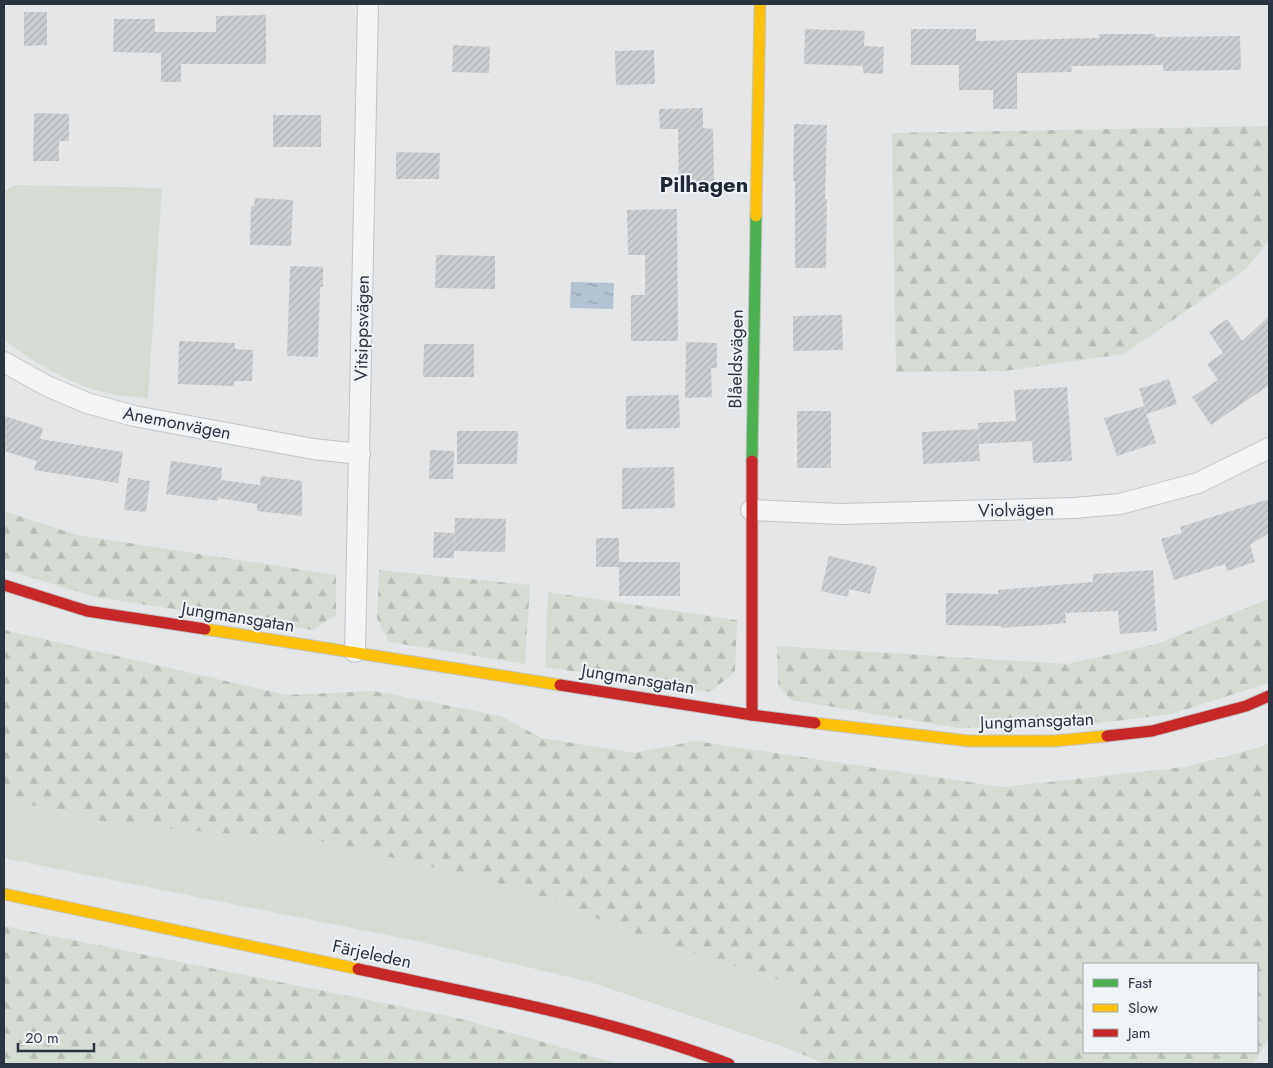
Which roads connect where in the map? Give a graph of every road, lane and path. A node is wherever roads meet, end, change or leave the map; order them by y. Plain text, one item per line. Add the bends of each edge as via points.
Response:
1 (368, 4) edge
2 (760, 4) edge
3 (4, 362) edge
4 (1269, 448) edge
5 (360, 454) junction
6 (751, 510) junction
7 (4, 585) edge
8 (355, 652) junction
9 (1269, 696) edge
10 (752, 715) junction
11 (4, 894) edge
12 (729, 1064) edge

1 - 5 street, Vitsippsvägen
2 - 6 street, Blåeldsvägen
3 - 5 street, Anemonvägen via 87,403 134,416 313,449
4 - 6 street, Violvägen via 1198,483 1120,504 840,514
5 - 8 street, Vitsippsvägen
6 - 10 street, Blåeldsvägen
7 - 8 street, Jungmansgatan via 87,611
8 - 10 street, Jungmansgatan
9 - 10 street, Jungmansgatan via 1246,706 1152,730 1054,741 968,741
11 - 12 street, Färjeleden via 577,1016 687,1048

